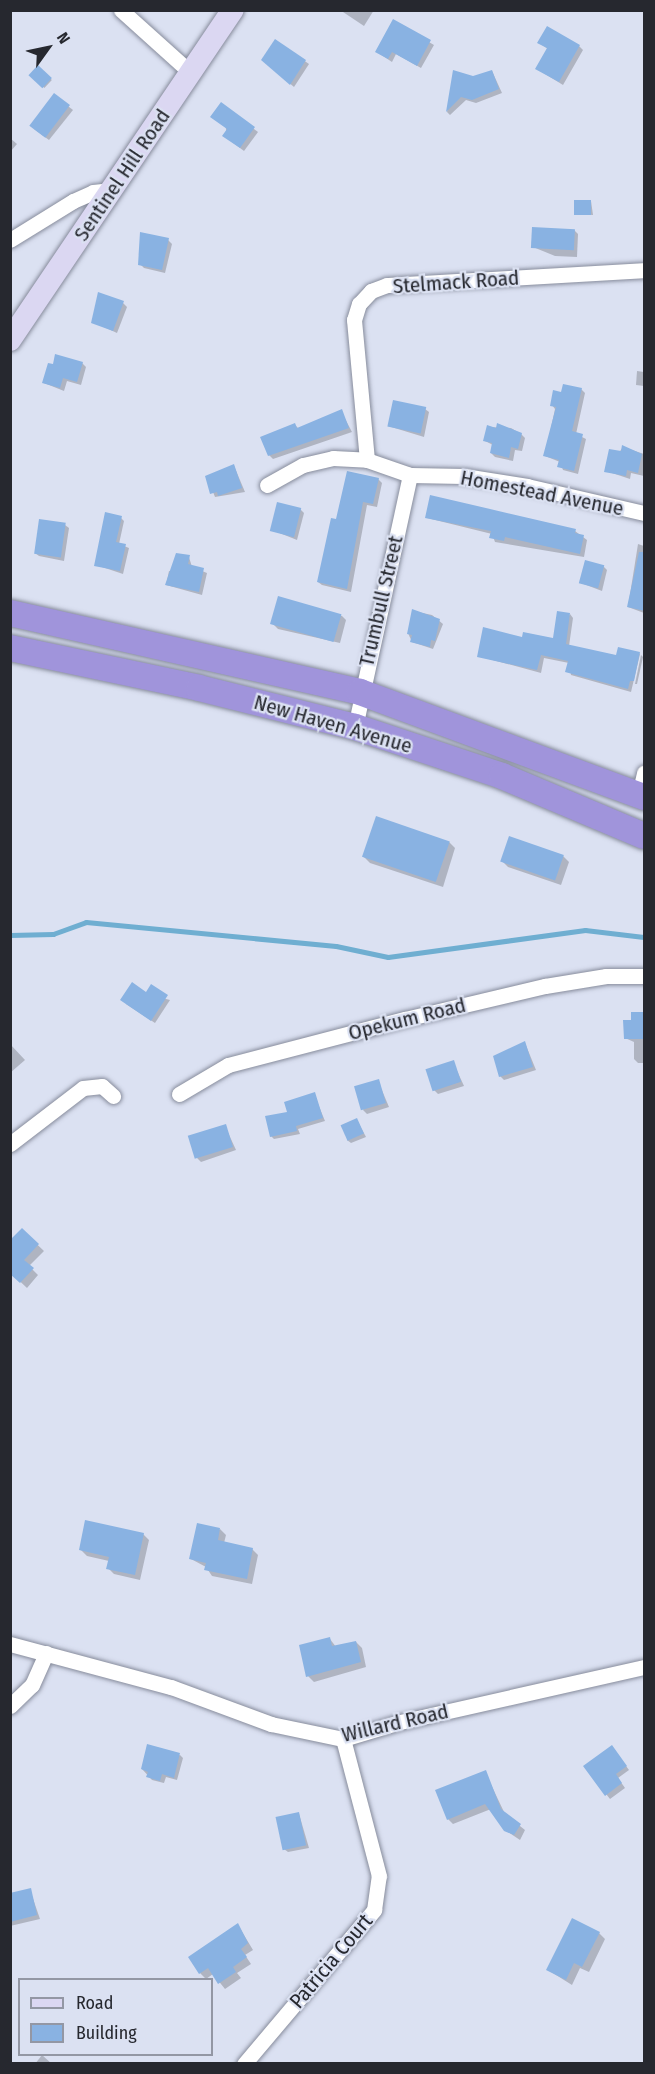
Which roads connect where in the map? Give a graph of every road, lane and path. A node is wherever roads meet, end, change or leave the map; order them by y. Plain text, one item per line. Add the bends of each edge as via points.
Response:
1 (121, 10) edge
2 (234, 10) edge
3 (190, 74) junction
4 (112, 190) junction
5 (10, 240) edge
6 (645, 270) edge
7 (10, 340) edge
8 (367, 460) junction
9 (410, 475) junction
10 (267, 484) dead end
11 (645, 513) edge
12 (10, 613) edge
13 (10, 648) edge
14 (360, 692) junction
15 (355, 727) junction
16 (643, 788) edge
17 (645, 836) edge
18 (645, 976) edge
19 (179, 1095) dead end
20 (113, 1096) dead end
21 (10, 1144) edge
22 (10, 1644) edge
23 (46, 1653) junction
24 (645, 1667) edge
25 (10, 1706) edge
26 (343, 1739) junction
27 (244, 2064) edge

1 - 3 street
2 - 3 main road, Sentinel Hill Road
3 - 4 main road, Sentinel Hill Road
4 - 5 street via 93,192 73,201
4 - 7 main road, Sentinel Hill Road
6 - 8 street, Stelmack Road via 387,285 371,291 359,304 354,320
8 - 9 street, Homestead Avenue
8 - 10 street, Homestead Avenue via 333,458 303,465
9 - 11 street, Homestead Avenue via 464,476
9 - 14 street, Trumbull Street
12 - 14 highway, New Haven Avenue
13 - 15 highway, New Haven Avenue via 199,688
14 - 15 street, Trumbull Street
14 - 16 highway, New Haven Avenue
15 - 17 highway, New Haven Avenue via 502,776
18 - 19 street, Opekum Road via 606,976 545,986 405,1019 228,1065
20 - 21 street via 102,1086 82,1088
22 - 23 street, Willard Road
23 - 25 street via 32,1685
23 - 26 street, Willard Road via 171,1687 271,1724
24 - 26 street, Willard Road via 400,1722
26 - 27 street, Patricia Court via 379,1876 374,1910

